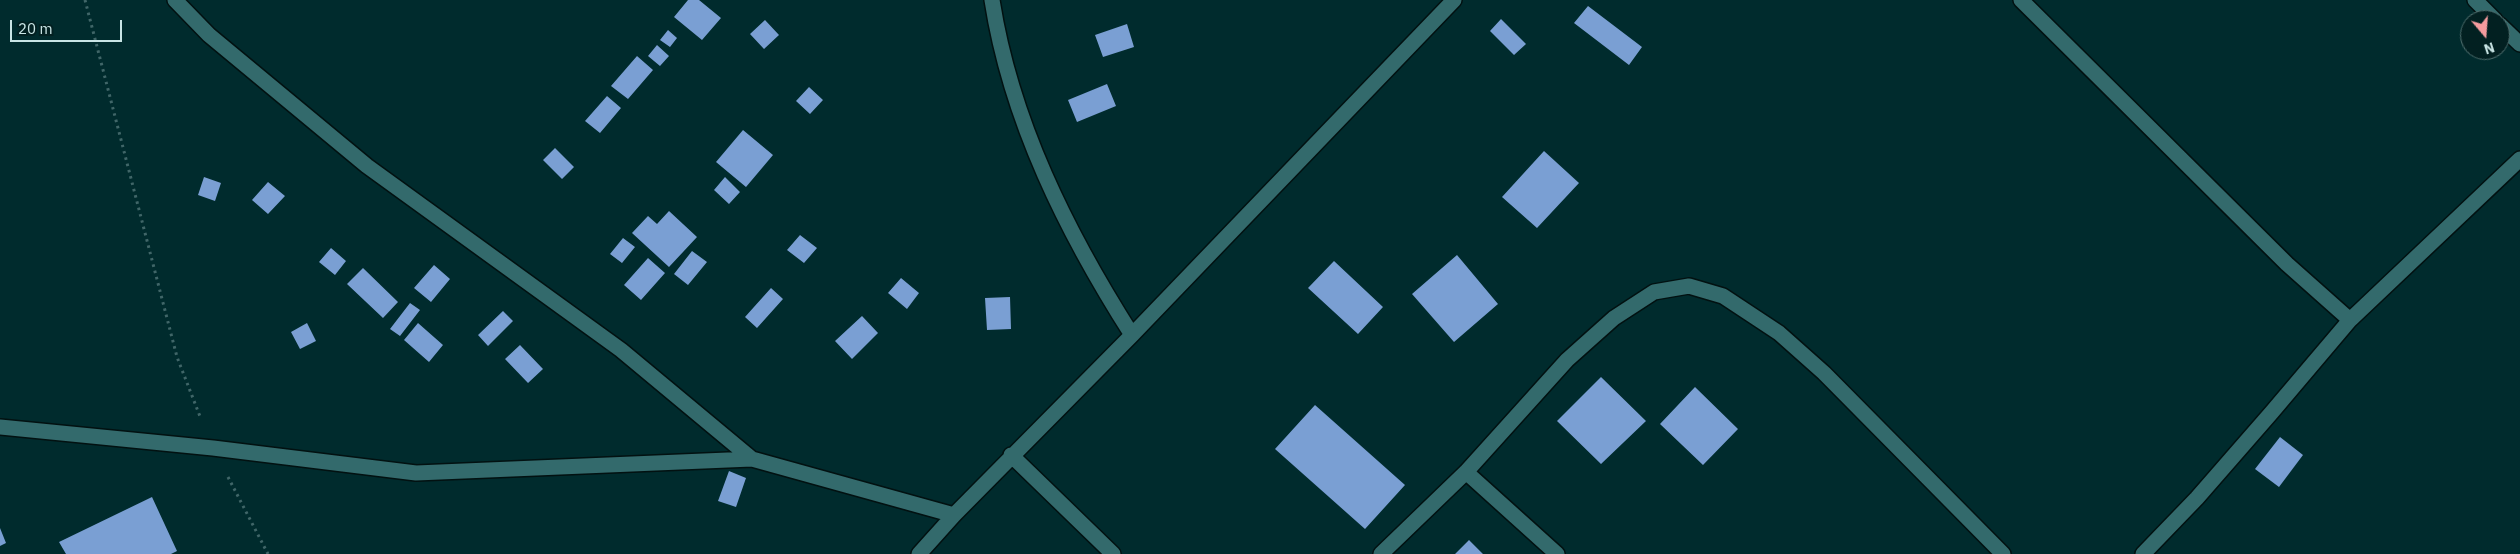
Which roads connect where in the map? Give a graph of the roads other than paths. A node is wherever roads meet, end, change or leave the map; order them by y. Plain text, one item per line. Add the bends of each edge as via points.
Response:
1 (174, 0) edge
2 (992, 0) edge
3 (1454, 0) edge
4 (2021, 0) edge
5 (2475, 0) edge
6 (2485, 10) edge
7 (2510, 34) edge
8 (2520, 44) edge
9 (2520, 159) edge
10 (2350, 320) junction
11 (1132, 335) junction
12 (0, 427) edge
13 (1011, 455) junction
14 (752, 458) junction
15 (1466, 472) junction
16 (954, 515) junction
17 (919, 554) edge
18 (1113, 554) edge
19 (1381, 554) edge
20 (1557, 554) edge
21 (2003, 554) edge
22 (2144, 554) edge

1 - 14 street via 209,35 367,166 621,350
2 - 11 street via 996,28 1020,114 1044,174 1093,272
3 - 11 street
4 - 10 street via 2287,264
5 - 6 street
7 - 8 street
9 - 10 street
10 - 22 street
11 - 13 street
12 - 14 street via 213,448 416,473
13 - 16 street
13 - 18 street
14 - 16 street
15 - 19 street
15 - 20 street
15 - 21 street via 1567,360 1614,318 1654,292 1689,286 1723,296 1779,333 1824,373
16 - 17 street

